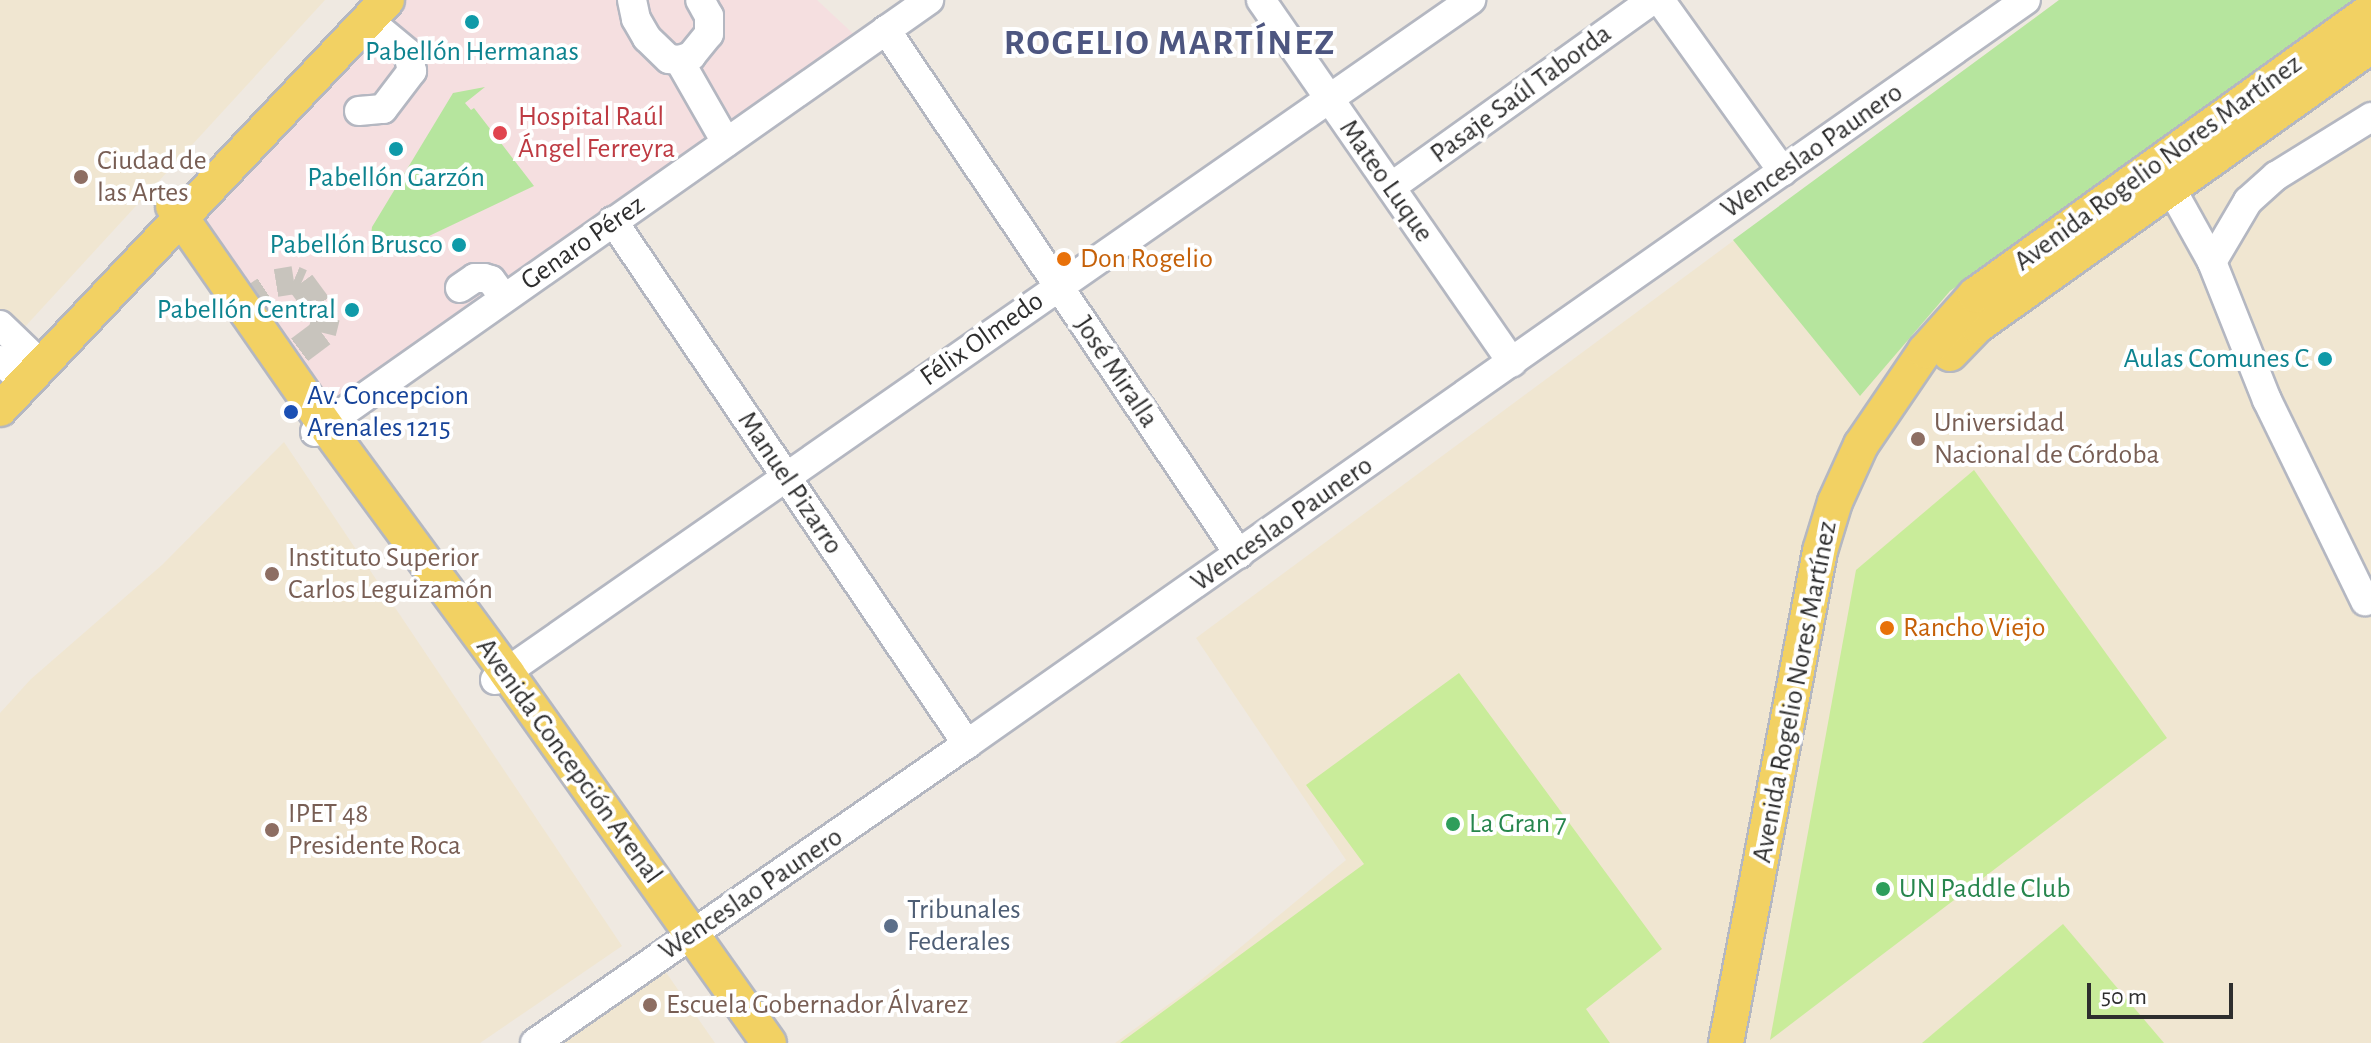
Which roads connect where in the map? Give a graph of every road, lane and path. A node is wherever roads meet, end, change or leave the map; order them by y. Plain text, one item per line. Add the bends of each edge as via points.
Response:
1 (632, 0) edge
2 (700, 0) edge
3 (929, 0) edge
4 (1261, 0) edge
5 (1471, 0) edge
6 (1652, 0) edge
7 (1660, 0) edge
8 (2023, 1) edge
9 (375, 7) edge
10 (2371, 10) edge
11 (886, 30) junction
12 (2371, 46) edge
13 (679, 60) junction
14 (1329, 98) junction
15 (359, 111) dead end
16 (2371, 117) edge
17 (726, 142) junction
18 (1783, 172) junction
19 (2164, 175) junction
20 (1391, 187) junction
21 (172, 217) junction
22 (613, 221) junction
23 (2212, 262) junction
24 (1058, 287) junction
25 (460, 288) dead end
26 (504, 298) junction
27 (0, 325) edge
28 (1512, 363) junction
29 (11, 368) edge
30 (0, 409) edge
31 (320, 428) junction
32 (786, 476) junction
33 (1239, 554) junction
34 (2365, 601) dead end
35 (501, 677) junction
36 (967, 744) junction
37 (686, 939) junction
38 (535, 1043) edge
39 (749, 1043) edge
40 (769, 1043) edge
41 (1726, 1043) edge
42 (1747, 1043) edge

1 - 13 street via 647,38 661,53
2 - 13 street via 709,16 709,34 691,56
3 - 11 street, Genaro Pérez
4 - 14 street, Mateo Luque
5 - 14 street, Félix Olmedo
6 - 20 street, Pasaje Saúl Taborda
7 - 18 street
8 - 18 street, Wenceslao Paunero
9 - 15 street via 408,53 412,71 383,109
9 - 21 main road
10 - 19 main road, Avenida Rogelio Nores Martínez
11 - 17 street, Genaro Pérez
11 - 24 street, José Miralla
12 - 19 main road, Avenida Rogelio Nores Martínez
13 - 17 street
14 - 20 street, Mateo Luque
14 - 24 street, Félix Olmedo
16 - 23 street via 2276,176 2248,201
17 - 22 street, Genaro Pérez
18 - 28 street, Wenceslao Paunero
19 - 23 street
19 - 41 main road, Avenida Rogelio Nores Martínez via 1975,295 1917,362 1861,445 1820,551
19 - 42 main road, Avenida Rogelio Nores Martínez via 1977,326 1937,368 1873,467 1836,569
20 - 28 street, Mateo Luque
21 - 29 main road
21 - 30 main road
21 - 31 main road, Avenida Concepción Arenal
22 - 26 street, Genaro Pérez
22 - 32 street, Manuel Pizarro
23 - 34 street via 2267,400
24 - 32 street, Félix Olmedo
24 - 33 street, José Miralla
25 - 26 street via 484,278
26 - 31 street, Genaro Pérez
27 - 29 street
28 - 33 street, Wenceslao Paunero
31 - 35 main road, Avenida Concepción Arenal
32 - 35 street, Félix Olmedo
32 - 36 street, Manuel Pizarro
33 - 36 street, Wenceslao Paunero
35 - 37 main road, Avenida Concepción Arenal
36 - 37 street, Wenceslao Paunero
37 - 38 street, Wenceslao Paunero
37 - 39 main road, Avenida Concepción Arenal
37 - 40 main road, Avenida Concepción Arenal

